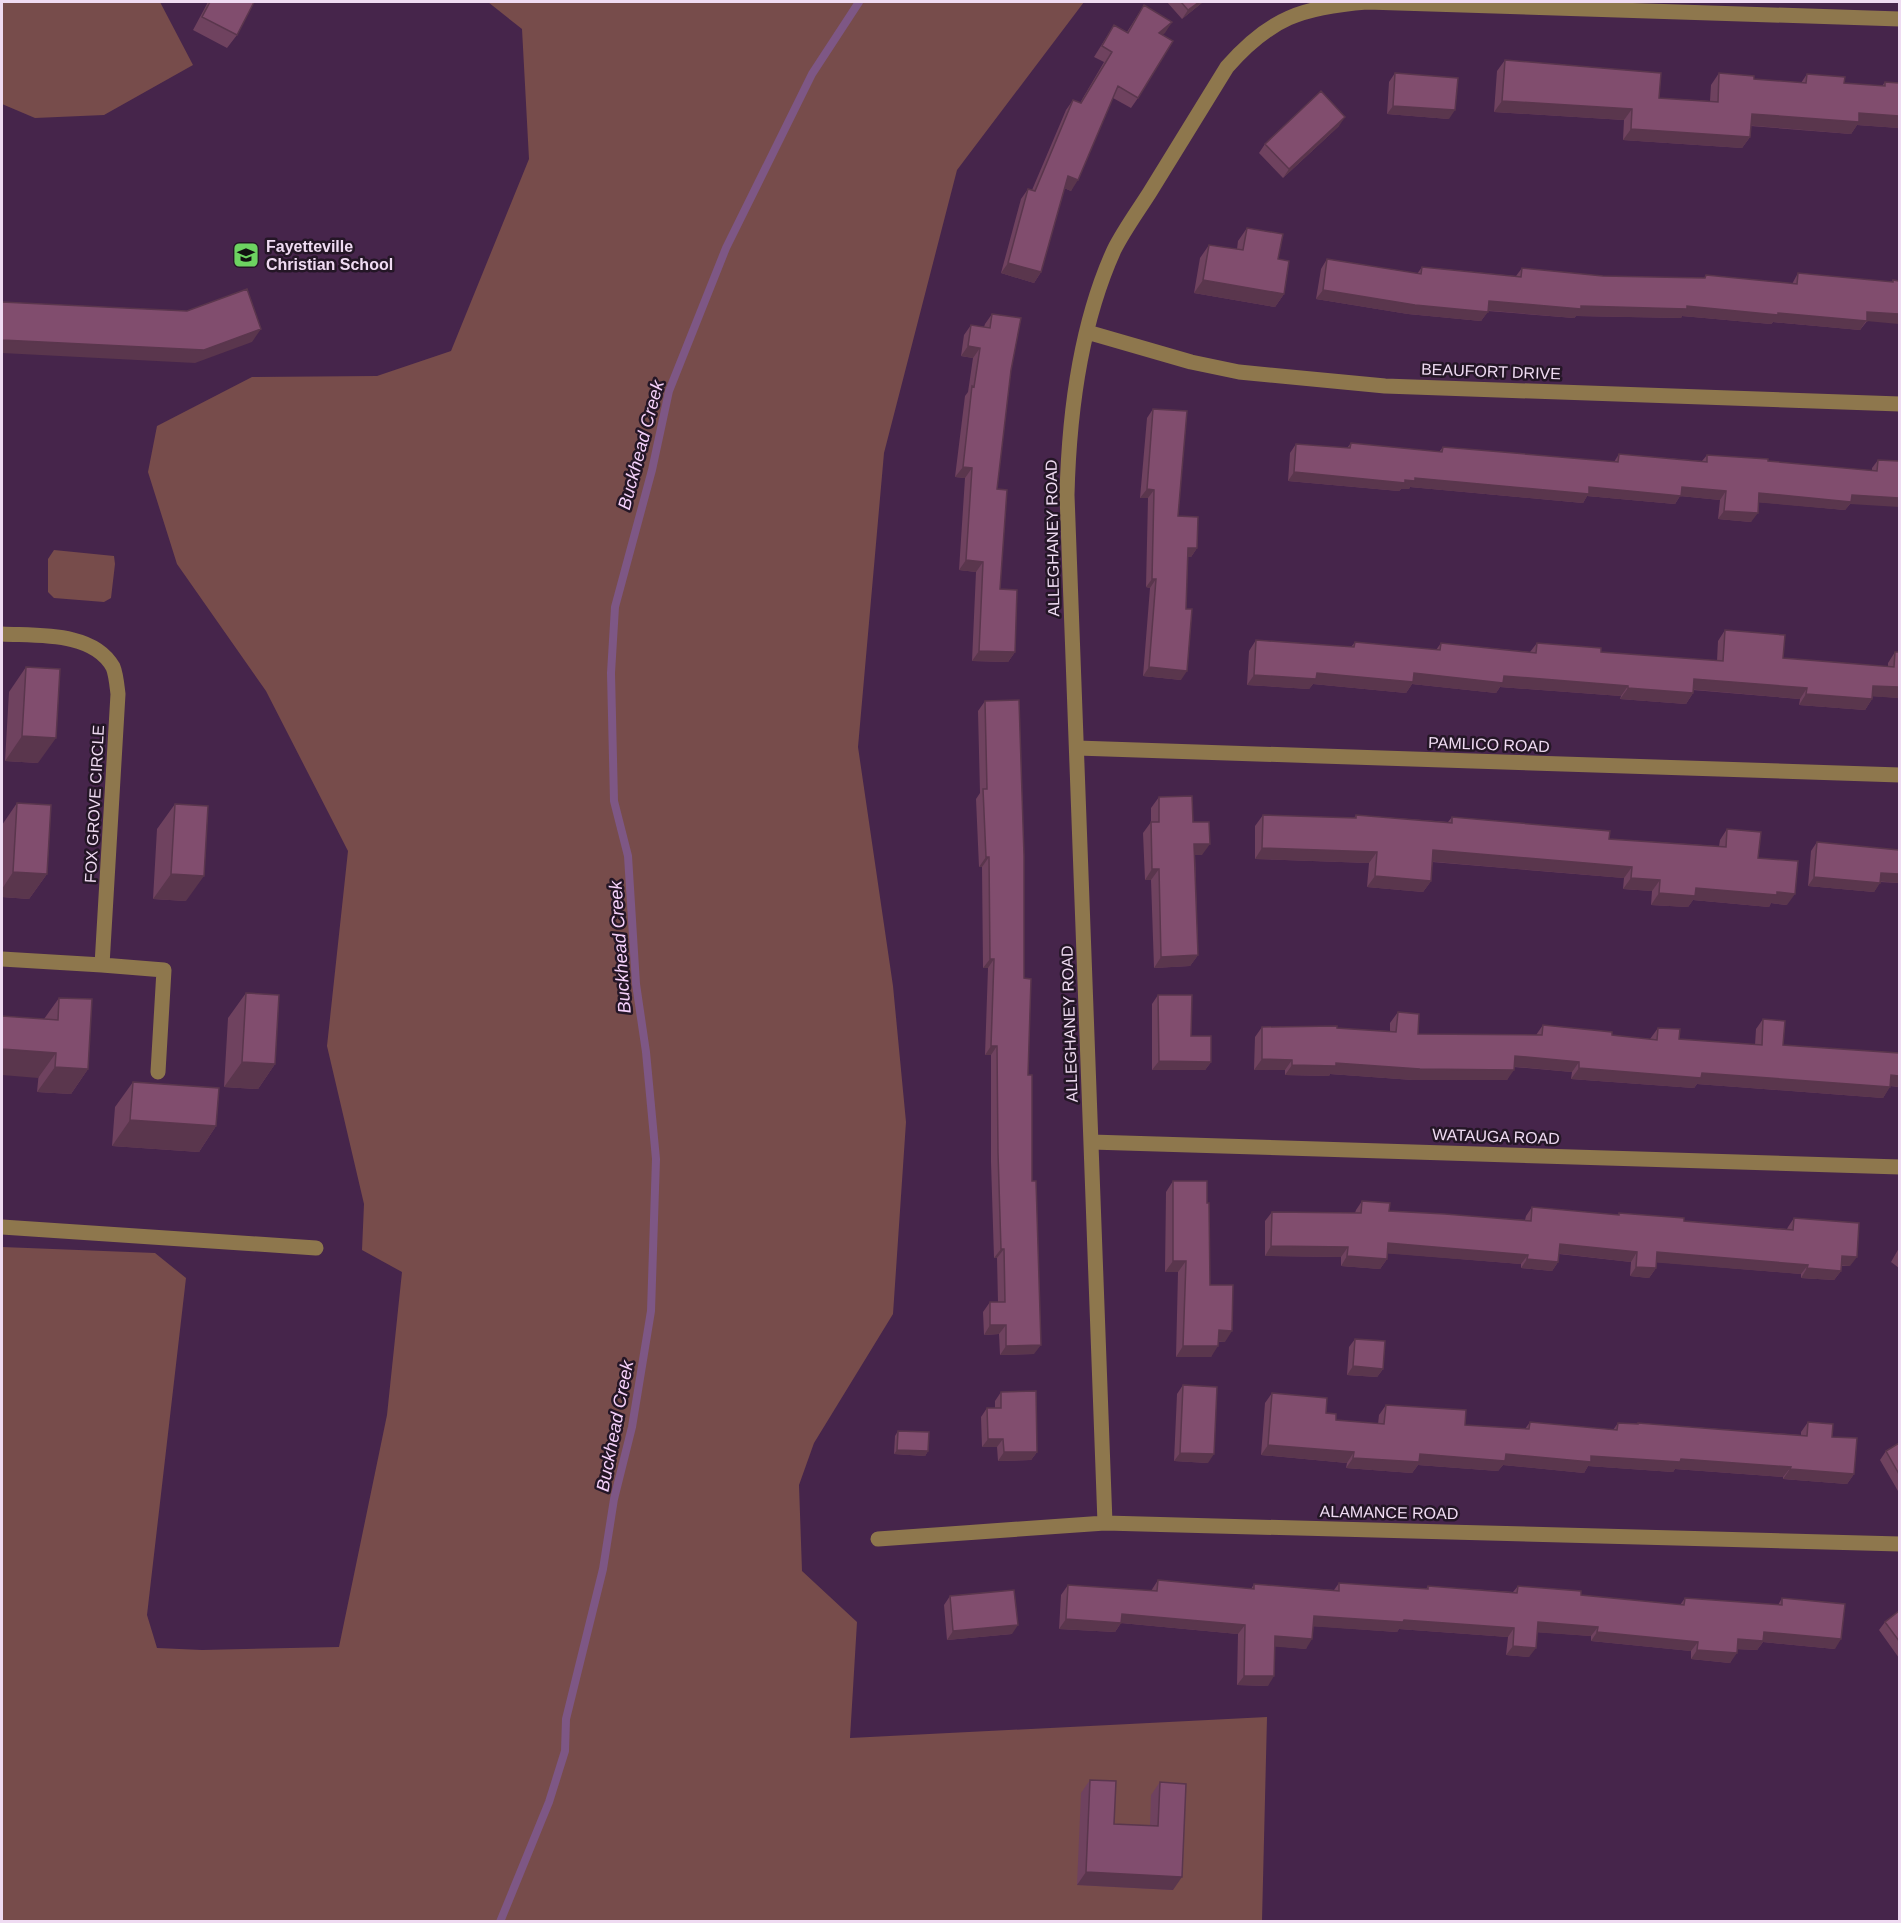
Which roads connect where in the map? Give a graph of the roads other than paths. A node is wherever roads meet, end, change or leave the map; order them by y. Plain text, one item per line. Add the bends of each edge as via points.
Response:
1 (1899, 19) edge
2 (1087, 332) junction
3 (1899, 404) edge
4 (2, 634) edge
5 (1077, 748) junction
6 (1899, 775) edge
7 (2, 959) edge
8 (102, 965) junction
9 (158, 1072) dead end
10 (1091, 1142) junction
11 (1899, 1167) edge
12 (2, 1227) edge
13 (316, 1248) dead end
14 (1105, 1523) junction
15 (878, 1539) dead end
16 (1899, 1544) edge

1 - 2 street, ALLEGHANEY ROAD via 1367,2 1299,13 1268,28 1227,67 1115,249
2 - 3 street, BEAUFORT DRIVE via 1239,372 1384,386
2 - 5 street, ALLEGHANEY ROAD via 1076,387 1067,495
4 - 8 street, FOX GROVE CIRCLE via 68,638 98,650 113,668 118,694
5 - 6 street, PAMLICO ROAD
5 - 10 street, ALLEGHANEY ROAD
7 - 8 street
8 - 9 street via 164,970
10 - 11 street, WATAUGA ROAD
10 - 14 street, ALLEGHANEY ROAD
12 - 13 street
14 - 15 street, ALAMANCE ROAD
14 - 16 street, ALAMANCE ROAD

